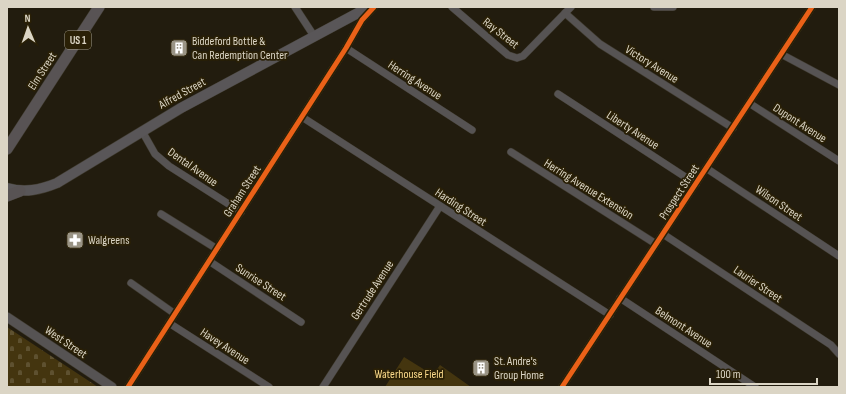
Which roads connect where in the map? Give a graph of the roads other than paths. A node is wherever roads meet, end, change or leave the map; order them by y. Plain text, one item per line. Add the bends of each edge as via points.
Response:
1 (99, 7) edge
2 (294, 7) edge
3 (369, 7) edge
4 (374, 7) edge
5 (452, 7) edge
6 (571, 7) edge
7 (654, 7) edge
8 (673, 7) edge
9 (812, 7) edge
10 (565, 13) junction
11 (314, 36) junction
12 (346, 48) junction
13 (781, 54) junction
14 (839, 85) edge
15 (558, 94) dead end
16 (749, 103) junction
17 (302, 117) junction
18 (733, 128) junction
19 (472, 130) dead end
20 (142, 131) junction
21 (7, 149) edge
22 (511, 152) dead end
23 (839, 161) edge
24 (706, 168) junction
25 (696, 184) junction
26 (7, 188) edge
27 (20, 191) junction
28 (7, 196) edge
29 (440, 206) junction
30 (241, 212) junction
31 (161, 214) dead end
32 (663, 234) junction
33 (656, 244) junction
34 (217, 249) junction
35 (839, 256) edge
36 (209, 261) junction
37 (131, 284) dead end
38 (620, 298) junction
39 (175, 314) junction
40 (610, 315) junction
41 (7, 317) edge
42 (301, 322) dead end
43 (170, 323) junction
44 (839, 354) edge
45 (112, 387) edge
46 (128, 387) edge
47 (269, 387) edge
48 (323, 387) edge
49 (562, 387) edge
50 (755, 387) edge

1 - 21 main road, Elm Street / US 1
2 - 11 street
3 - 11 main road, Alfred Street
4 - 12 street, Graham Street via 362,20
5 - 10 street, Ray Street via 514,58 523,56
6 - 10 street, Ray Street
7 - 8 street
9 - 13 street, Prospect Street
10 - 18 street, Victory Avenue via 600,44
11 - 20 main road, Alfred Street
12 - 17 street, Graham Street
12 - 19 street, Herring Avenue
13 - 14 street
13 - 16 street, Prospect Street
15 - 25 street, Liberty Avenue
16 - 18 street, Prospect Street
16 - 23 street, Dupont Avenue
17 - 29 street, Harding Street
17 - 30 street, Graham Street
18 - 24 street, Prospect Street
20 - 27 main road, Alfred Street via 57,183 39,190
20 - 30 street, Dental Avenue via 155,154 169,166
22 - 33 street, Herring Avenue Extension
24 - 25 street, Prospect Street
24 - 35 street, Wilson Street
25 - 32 street, Prospect Street
26 - 27 main road, Alfred Street
27 - 28 main road
29 - 40 street, Harding Street
29 - 48 street, Gertrude Avenue
30 - 34 street, Graham Street
31 - 34 street
32 - 33 street, Prospect Street
32 - 44 street, Laurier Street via 830,345
33 - 38 street, Prospect Street
34 - 36 street, Graham Street
36 - 39 street, Graham Street
36 - 42 street, Sunrise Street
37 - 39 street
38 - 40 street, Prospect Street
38 - 50 street, Belmont Avenue
39 - 43 street, Graham Street
40 - 49 street, Prospect Street
41 - 45 street, West Street
43 - 46 street, Graham Street
43 - 47 street, Havey Avenue

